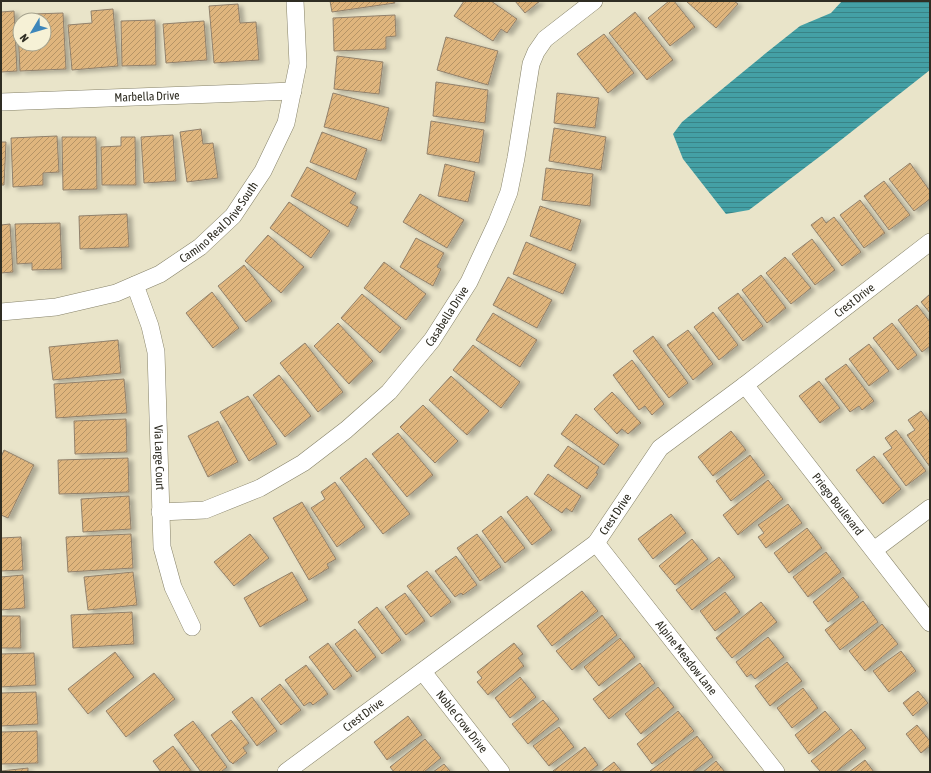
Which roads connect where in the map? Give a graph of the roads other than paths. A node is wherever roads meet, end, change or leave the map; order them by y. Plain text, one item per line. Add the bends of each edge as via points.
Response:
1 (295, 1) edge
2 (594, 1) edge
3 (293, 91) junction
4 (1, 102) edge
5 (930, 242) edge
6 (135, 285) junction
7 (1, 312) edge
8 (745, 385) junction
9 (930, 508) edge
10 (160, 512) junction
11 (596, 543) junction
12 (874, 550) junction
13 (930, 623) edge
14 (192, 628) dead end
15 (422, 672) junction
16 (286, 772) edge
17 (501, 772) edge
18 (776, 772) edge

1 - 3 street, Camino Real Drive South via 298,64
2 - 10 street, Casabella Drive via 545,39 536,52 531,64 509,192 497,222 469,282 432,340 389,392 346,430 303,462 260,488 205,510
3 - 4 street, Marbella Drive
3 - 6 street, Camino Real Drive South via 286,123 263,171 233,216 200,247 160,274
5 - 8 street, Crest Drive
6 - 7 street, Camino Real Drive South via 116,293 56,307
6 - 10 street, Via Large Court via 150,326 156,352
8 - 11 street, Crest Drive via 660,448
8 - 12 street, Priego Boulevard
9 - 12 street
10 - 14 street, Via Large Court via 162,547 172,587
11 - 15 street, Crest Drive
11 - 18 street, Alpine Meadow Lane
12 - 13 street, Priego Boulevard
15 - 16 street, Crest Drive
15 - 17 street, Noble Crow Drive

